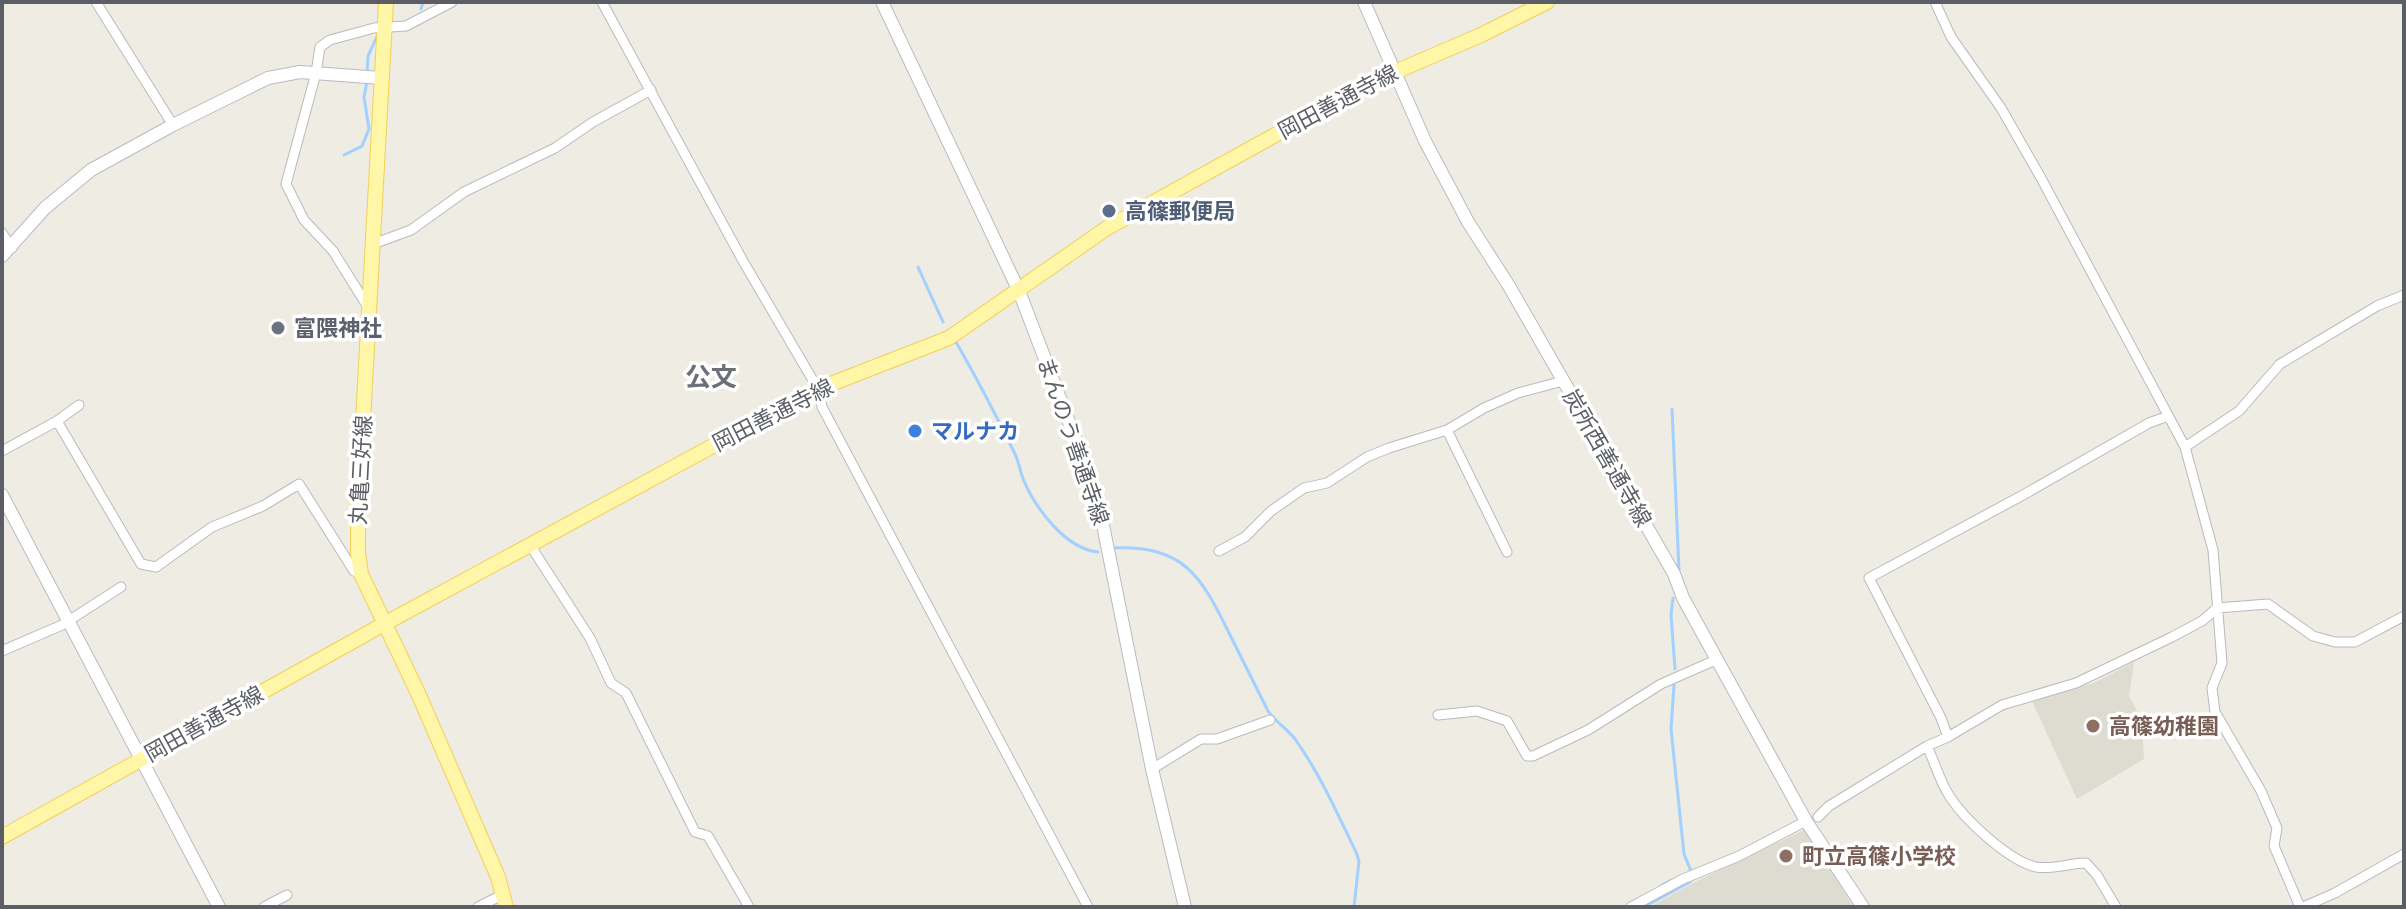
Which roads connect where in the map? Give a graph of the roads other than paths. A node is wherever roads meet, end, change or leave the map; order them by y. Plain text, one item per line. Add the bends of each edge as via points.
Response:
1 (96, 2) edge
2 (386, 2) edge
3 (452, 2) edge
4 (602, 2) edge
5 (882, 2) edge
6 (1364, 2) edge
7 (1547, 2) edge
8 (1935, 2) edge
9 (384, 26) junction
10 (1395, 72) junction
11 (316, 73) junction
12 (377, 78) junction
13 (651, 90) junction
14 (173, 125) junction
15 (2, 233) edge
16 (373, 244) junction
17 (7, 252) edge
18 (1019, 291) junction
19 (2404, 295) edge
20 (369, 308) junction
21 (1563, 381) junction
22 (818, 389) junction
23 (79, 405) dead end
24 (2168, 416) junction
25 (57, 421) junction
26 (1447, 430) junction
27 (2185, 447) junction
28 (2, 451) edge
29 (2, 495) edge
30 (530, 545) junction
31 (1219, 551) dead end
32 (1507, 552) dead end
33 (361, 574) junction
34 (121, 587) dead end
35 (2217, 608) junction
36 (2404, 616) edge
37 (68, 621) junction
38 (384, 624) junction
39 (2, 651) edge
40 (1718, 659) junction
41 (1438, 715) dead end
42 (1270, 720) dead end
43 (1948, 737) junction
44 (1927, 746) junction
45 (142, 759) junction
46 (1152, 769) junction
47 (1812, 819) junction
48 (2, 837) edge
49 (2404, 854) edge
50 (287, 895) dead end
51 (505, 900) edge
52 (219, 907) edge
53 (264, 907) edge
54 (478, 907) edge
55 (749, 907) edge
56 (1088, 907) edge
57 (1185, 907) edge
58 (1631, 907) edge
59 (1863, 907) edge
60 (2116, 907) edge
61 (2301, 907) edge

1 - 14 street
2 - 9 main road, 丸亀三好線
3 - 9 street via 406,26
4 - 13 street
5 - 18 main road, まんのう善通寺線
6 - 10 main road, 炭所西善通寺線
7 - 10 main road, 岡田善通寺線
8 - 24 street via 1951,37 2041,178
9 - 11 street via 330,40 320,47
9 - 12 main road, 丸亀三好線
10 - 18 main road, 岡田善通寺線 via 1107,228
10 - 21 main road, 炭所西善通寺線 via 1468,222
11 - 12 main road
11 - 14 main road via 268,78
11 - 20 street via 286,184 304,220 333,251
12 - 16 main road, 丸亀三好線
13 - 16 street via 555,148 464,192 411,230
13 - 22 street
14 - 17 main road via 91,170 45,208
15 - 17 street
16 - 20 main road, 丸亀三好線
18 - 22 main road, 岡田善通寺線 via 949,338
18 - 46 main road, まんのう善通寺線 via 1101,515
19 - 27 street via 2280,364 2239,411
20 - 33 main road, 丸亀三好線 via 358,511
21 - 26 street via 1518,393
21 - 40 main road, 炭所西善通寺線
22 - 30 main road, 岡田善通寺線
22 - 56 street via 822,407
23 - 25 street
24 - 27 street
24 - 43 street via 1869,578
25 - 28 street
25 - 33 street via 141,564 156,567 212,527 299,484 354,571
26 - 31 street via 1389,448 1327,483 1304,488 1245,537
26 - 32 street
27 - 35 street via 2213,550
29 - 37 main road
30 - 38 main road, 岡田善通寺線
30 - 55 street via 590,638 611,683 626,693 695,832 714,844
33 - 38 main road, 丸亀三好線
34 - 37 street
35 - 36 street via 2268,604 2313,636 2335,642 2355,642
35 - 43 street via 2172,637 2076,683 2002,705
35 - 61 street via 2222,663 2212,688 2215,712 2261,791 2277,828 2274,846
37 - 39 street
37 - 45 main road
38 - 45 main road, 岡田善通寺線
38 - 51 main road, 丸亀三好線
40 - 41 street via 1661,684 1588,730 1533,756 1527,756 1507,721 1477,711
40 - 47 main road, 炭所西善通寺線
42 - 46 street via 1217,739 1201,739
43 - 44 street
44 - 47 street
44 - 60 street via 1956,806 1983,832 2035,867 2086,863
45 - 48 main road, 岡田善通寺線
45 - 52 main road
46 - 57 main road, まんのう善通寺線
47 - 58 street
47 - 59 main road, 炭所西善通寺線
49 - 61 street
50 - 53 street
51 - 54 street

